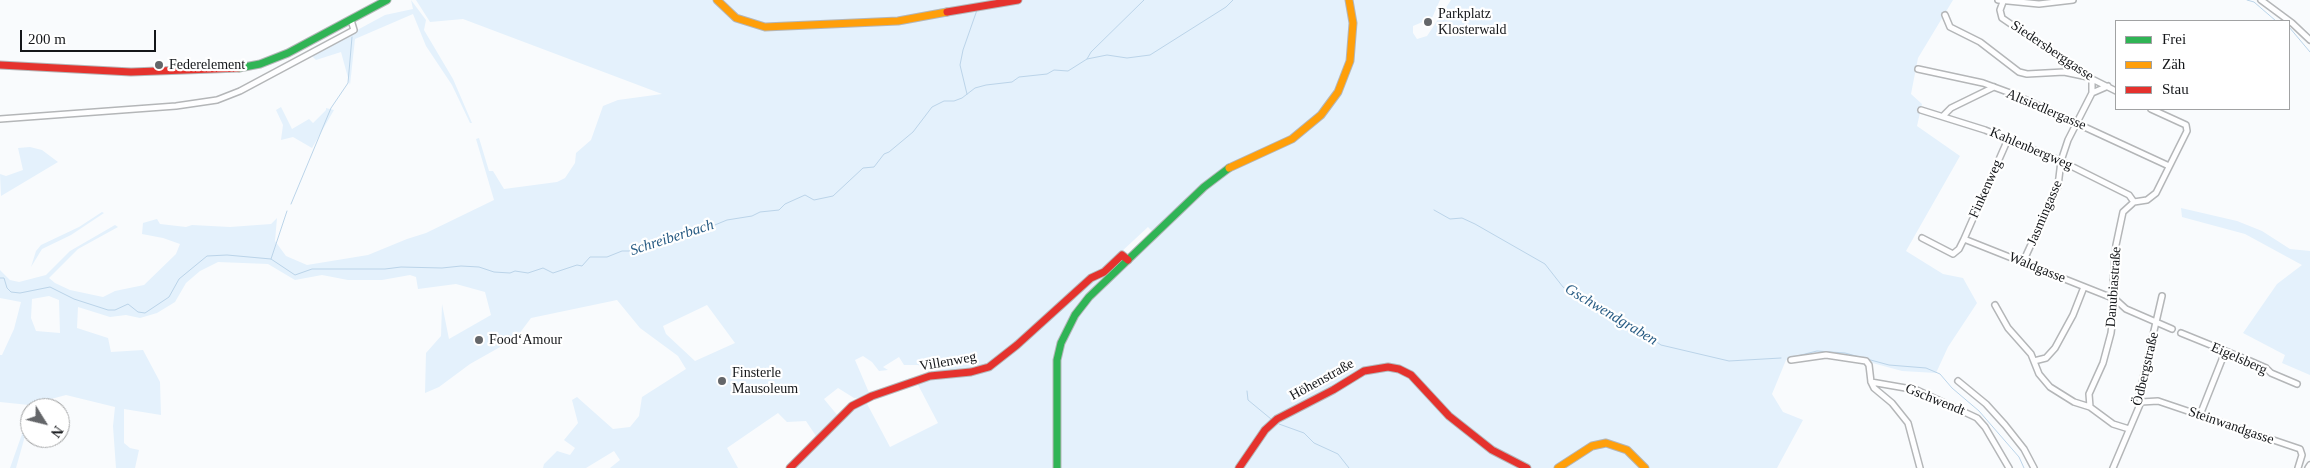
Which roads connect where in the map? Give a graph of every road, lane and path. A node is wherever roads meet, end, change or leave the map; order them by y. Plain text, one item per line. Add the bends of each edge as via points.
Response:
1 (387, 0) edge
2 (716, 0) edge
3 (1018, 0) edge
4 (1350, 0) edge
5 (2074, 0) edge
6 (2261, 0) edge
7 (2000, 1) edge
8 (1945, 15) dead end
9 (351, 20) junction
10 (2288, 20) edge
11 (2290, 22) edge
12 (2310, 40) edge
13 (0, 65) edge
14 (1918, 69) dead end
15 (2090, 78) junction
16 (1994, 88) junction
17 (2113, 89) edge
18 (2092, 93) junction
19 (1921, 110) dead end
20 (2153, 110) edge
21 (1942, 116) junction
22 (0, 119) edge
23 (2078, 122) junction
24 (2008, 139) junction
25 (2061, 161) junction
26 (2169, 166) junction
27 (2134, 202) junction
28 (1922, 238) dead end
29 (1964, 239) junction
30 (1128, 260) junction
31 (2023, 262) junction
32 (2084, 287) junction
33 (2162, 296) dead end
34 (2115, 299) junction
35 (1995, 305) dead end
36 (2157, 323) junction
37 (2172, 330) dead end
38 (2181, 334) dead end
39 (2225, 352) junction
40 (1791, 360) dead end
41 (2034, 361) junction
42 (1958, 381) dead end
43 (1871, 382) junction
44 (2297, 384) dead end
45 (2141, 402) junction
46 (2090, 407) junction
47 (2200, 415) junction
48 (2129, 429) junction
49 (2310, 465) edge
50 (790, 468) edge
51 (1057, 468) edge
52 (1239, 468) edge
53 (1527, 468) edge
54 (1558, 468) edge
55 (1645, 468) edge
56 (1920, 468) edge
57 (2009, 468) edge
58 (2034, 468) edge
59 (2113, 468) edge
60 (2298, 468) edge
61 (2308, 468) edge

1 - 9 street
2 - 3 street via 732,16 766,27 898,21
4 - 30 street via 1353,23 1350,61 1338,92 1321,115 1284,144 1217,176
5 - 7 street via 2039,4
6 - 10 street
7 - 15 street, Siedersberggasse via 2002,18
8 - 15 street via 1950,27 1980,42 2019,72 2064,72
9 - 13 street via 283,56 231,70 131,72
9 - 22 street via 354,30 217,100
11 - 12 street
14 - 16 street, Altsiedlergasse
15 - 17 street, Siedersberggasse
15 - 18 street, Jasmingasse
16 - 21 street via 1951,108
16 - 23 street, Altsiedlergasse
17 - 18 street
18 - 23 street, Jasmingasse
19 - 21 street, Kahlenbergweg
20 - 26 street via 2186,125 2187,131
21 - 24 street, Kahlenbergweg
23 - 25 street, Jasmingasse
23 - 26 street, Altsiedlergasse
24 - 25 street, Kahlenbergweg
24 - 29 street, Finkenweg
25 - 27 street, Kahlenbergweg via 2129,195
25 - 31 street, Jasmingasse via 2058,186
26 - 27 street via 2152,198
27 - 34 street, Danubiastraße via 2120,218 2113,284
28 - 29 street via 1953,254
29 - 31 street, Waldgasse
30 - 50 street, Villenweg via 1122,255 1104,272 1091,278 989,367 930,376 852,406
30 - 51 street via 1083,303 1061,343 1056,370
31 - 32 street, Waldgasse
32 - 34 street, Waldgasse
32 - 41 street via 2055,348 2046,358
33 - 36 street, Ödbergstraße
34 - 36 street, Waldgasse via 2126,309
34 - 46 street, Danubiastraße via 2103,363 2089,394
35 - 41 street
36 - 37 street
36 - 45 street, Ödbergstraße via 2139,396
38 - 39 street, Eigelsberg
39 - 44 street, Eigelsberg via 2250,360
39 - 47 street
40 - 43 street via 1826,355 1863,360 1868,363
41 - 46 street via 2039,374 2050,387 2074,402
42 - 58 street, Gschwendt via 2005,425
43 - 56 street via 1908,423
43 - 57 street, Gschwendt via 1917,390 1972,415 1985,427
45 - 47 street, Steinwandgasse via 2158,401
45 - 48 street, Ödbergstraße
46 - 48 street via 2113,424
47 - 60 street, Steinwandgasse via 2300,449 2302,455
48 - 59 street, Ödbergstraße
49 - 61 street
52 - 53 street, Höhenstraße via 1274,422 1364,371 1381,367 1397,368 1411,375 1438,407 1486,446
54 - 55 street via 1592,446 1603,443 1627,450

